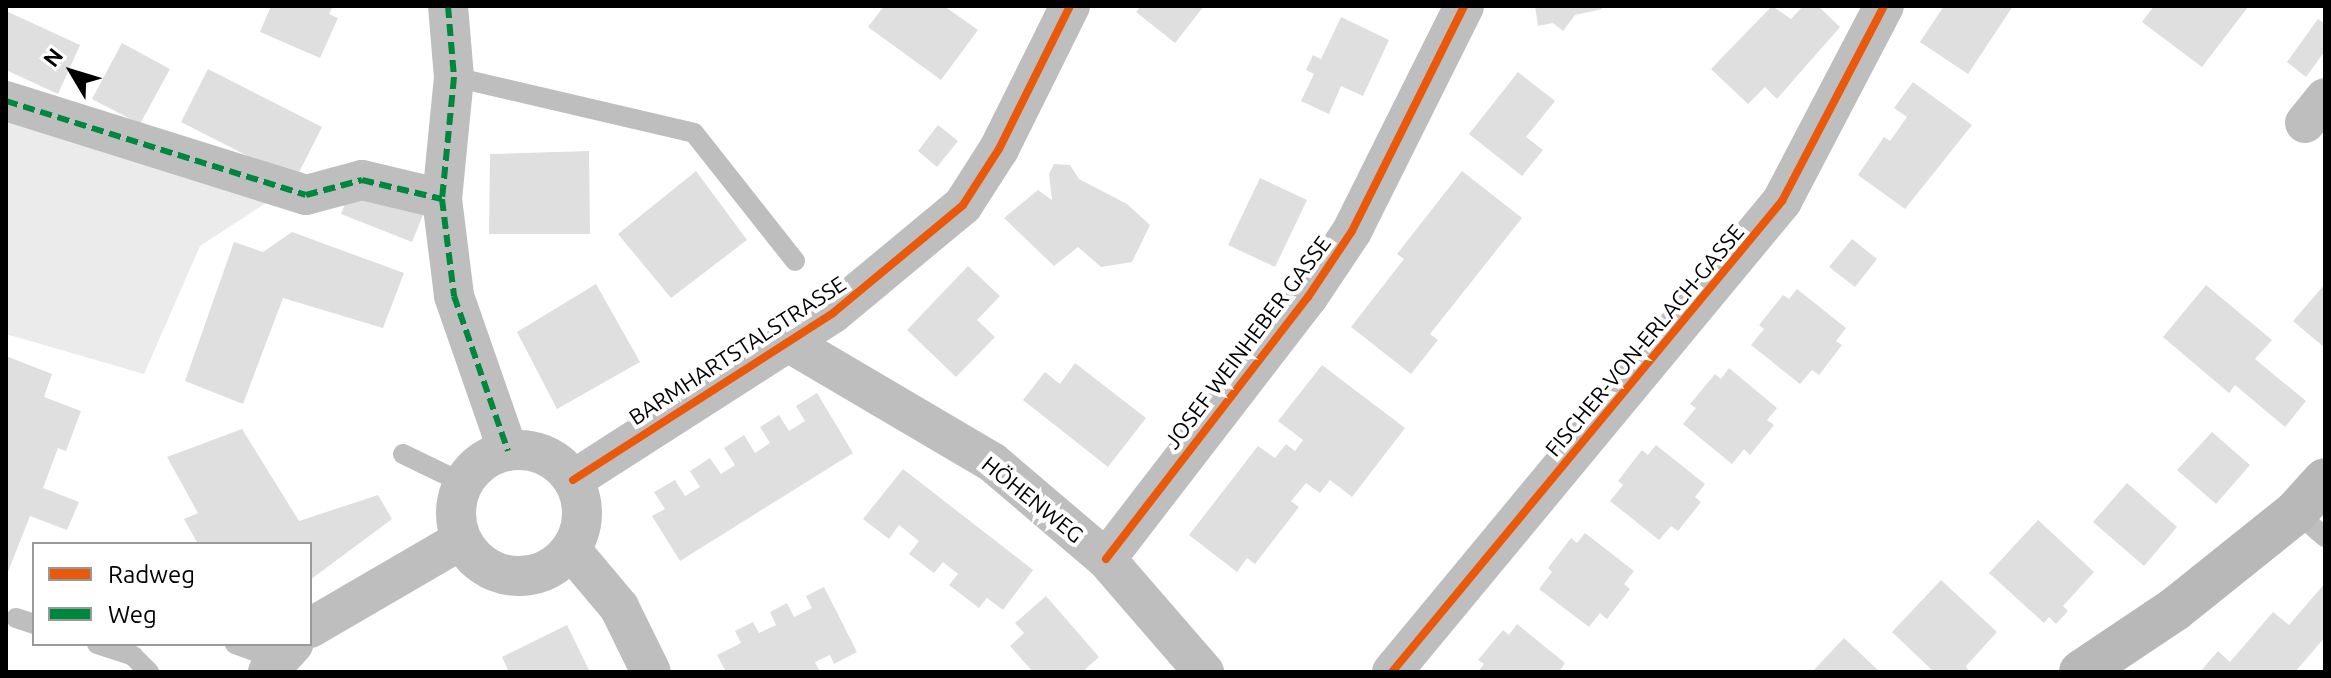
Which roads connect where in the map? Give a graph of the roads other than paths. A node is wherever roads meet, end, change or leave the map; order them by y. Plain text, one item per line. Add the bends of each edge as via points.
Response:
1 (448, 6) edge
2 (1070, 6) edge
3 (1464, 6) edge
4 (1884, 6) edge
5 (454, 77) junction
6 (6, 101) edge
7 (442, 199) junction
8 (795, 261) dead end
9 (788, 342) junction
10 (508, 451) junction
11 (403, 454) dead end
12 (573, 480) junction
13 (463, 483) junction
14 (2315, 510) edge
15 (461, 540) junction
16 (571, 550) junction
17 (1106, 559) junction
18 (312, 627) edge
19 (103, 646) edge
20 (241, 646) edge
21 (279, 658) edge
22 (149, 672) edge
23 (651, 672) edge
24 (1204, 672) edge
25 (1392, 672) edge
26 (2081, 672) edge

1 - 5 street
2 - 9 street, BARMHARTSTALSTRASSE via 999,149 963,205 833,313
3 - 17 street, JOSEF WEINHEBER GASSE via 1352,231 1308,297
4 - 25 street, FISCHER-VON-ERLACH-GASSE via 1782,201
5 - 7 street
5 - 8 lane via 694,133
6 - 7 street via 306,195 362,180
7 - 10 street via 454,296
9 - 12 street, BARMHARTSTALSTRASSE
9 - 17 street, HÖHENWEG via 992,462
10 - 12 street via 544,455
10 - 13 street via 474,467
11 - 13 lane
12 - 16 street via 582,515
13 - 15 street via 456,521
14 - 26 main road
15 - 16 street via 483,565 513,577 536,575
15 - 18 street
16 - 23 street via 619,607
17 - 24 street, HÖHENWEG
19 - 22 lane via 133,656
20 - 21 lane

